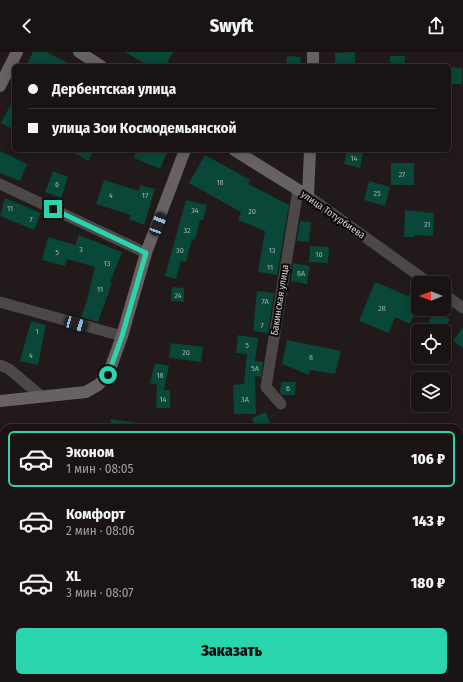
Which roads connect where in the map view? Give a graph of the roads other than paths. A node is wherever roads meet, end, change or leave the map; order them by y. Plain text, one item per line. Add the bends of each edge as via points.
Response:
1 (17, 52) edge
2 (79, 52) edge
3 (313, 52) edge
4 (98, 64) edge
5 (313, 64) edge
6 (1, 81) edge
7 (184, 152) edge
8 (237, 152) edge
9 (310, 152) edge
10 (0, 184) edge
11 (303, 193) junction
12 (146, 253) junction
13 (419, 276) edge
14 (451, 299) edge
15 (0, 302) edge
16 (463, 308) edge
17 (122, 336) junction
18 (0, 365) edge
19 (41, 396) junction
20 (0, 401) edge
21 (281, 404) dead end

1 - 6 main road
2 - 4 main road
3 - 5 main road
7 - 12 main road
8 - 11 main road, улица Тотурбиева
9 - 11 main road, Бакинская улица
10 - 12 street
11 - 13 street, улица Тотурбиева
11 - 21 street, Бакинская улица via 266,388
12 - 17 main road
14 - 16 street
15 - 17 street
17 - 19 main road via 108,375 98,385 86,392
18 - 19 street via 9,369
19 - 20 main road

